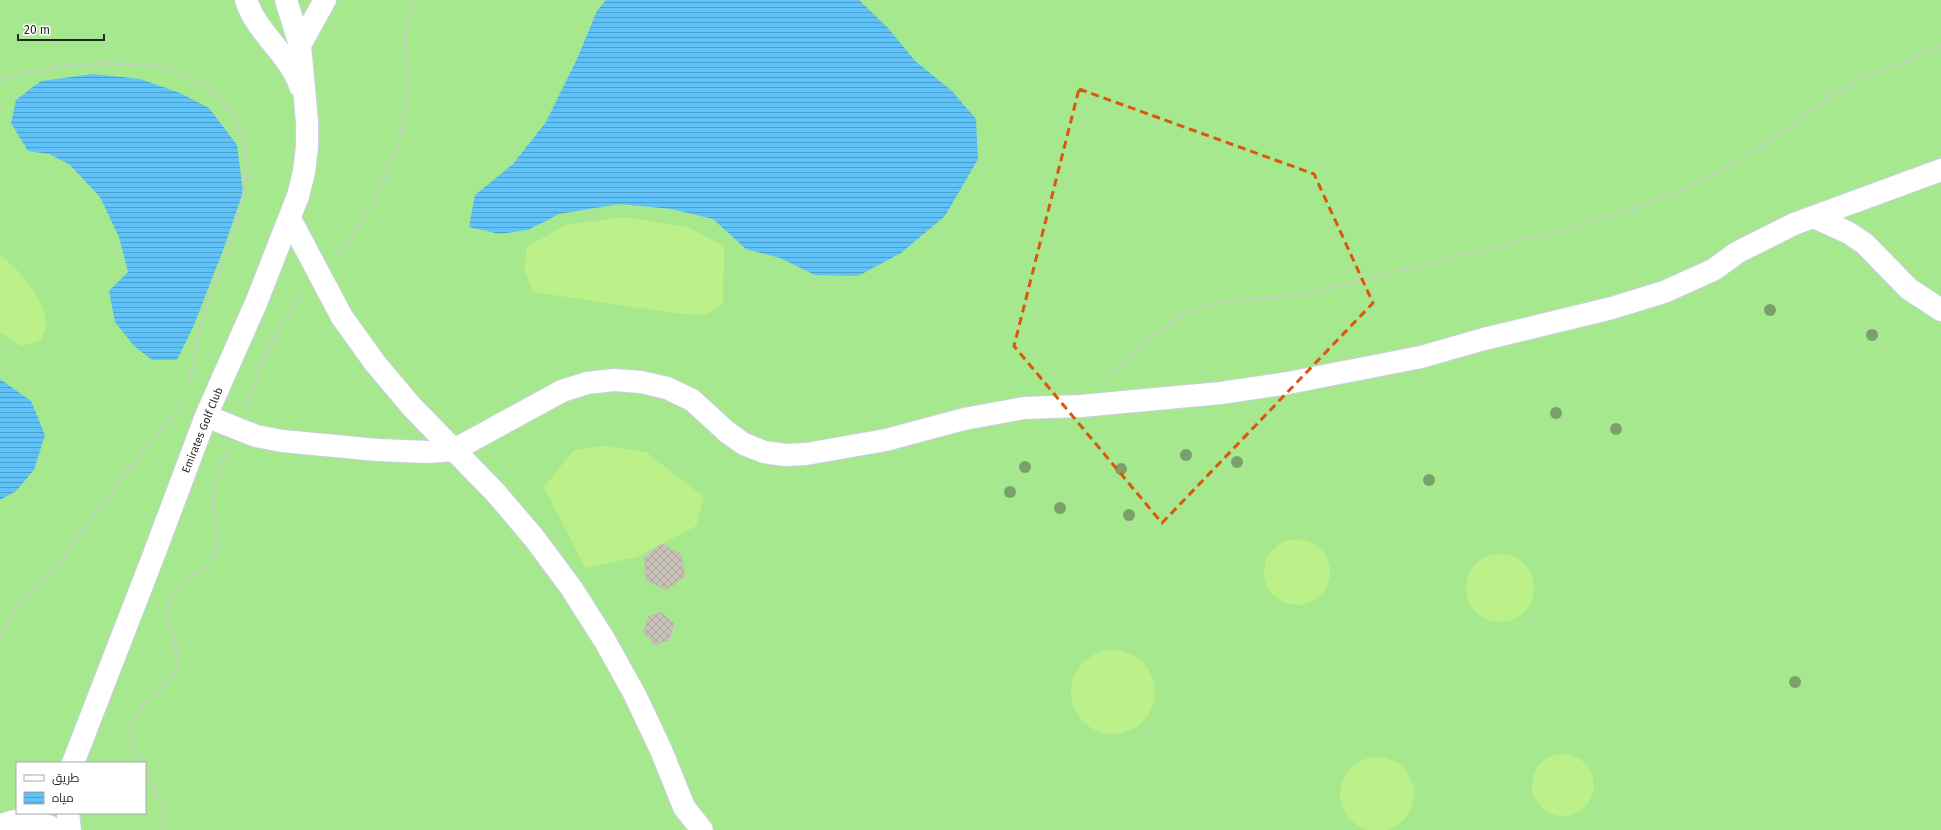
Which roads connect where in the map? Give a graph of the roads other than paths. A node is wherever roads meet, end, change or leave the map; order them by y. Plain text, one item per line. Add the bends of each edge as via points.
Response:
1 (246, 0) edge
2 (286, 0) edge
3 (325, 0) edge
4 (300, 45) junction
5 (304, 98) junction
6 (1941, 170) edge
7 (1814, 217) junction
8 (290, 219) junction
9 (1941, 310) edge
10 (206, 416) junction
11 (454, 450) junction
12 (72, 761) edge
13 (684, 807) junction
14 (68, 814) edge
15 (10, 820) edge
16 (56, 830) edge
17 (70, 830) edge
18 (683, 830) edge
19 (702, 830) edge

1 - 5 lane, Emirates Golf Club via 256,22 289,64
2 - 4 lane, Emirates Golf Club
3 - 4 lane
4 - 5 lane, Emirates Golf Club
5 - 8 lane, Emirates Golf Club via 307,147 304,172
6 - 7 lane
7 - 9 lane via 1844,230 1865,244 1909,289
7 - 11 lane via 1766,237 1738,252 1713,270 1664,292 1612,308 1421,357 1354,371 1221,393 1081,406 1024,408 886,440 806,454 785,455 764,452 744,444 692,400 667,388 641,382 614,380 587,384 562,392
8 - 10 lane, Emirates Golf Club
8 - 11 lane via 342,317 375,363 412,407
10 - 11 lane via 256,436 282,441 420,451
10 - 12 lane, Emirates Golf Club
11 - 13 lane via 495,492 572,589 635,695
13 - 18 lane
13 - 19 lane
14 - 17 lane
15 - 16 lane via 27,820 45,824

